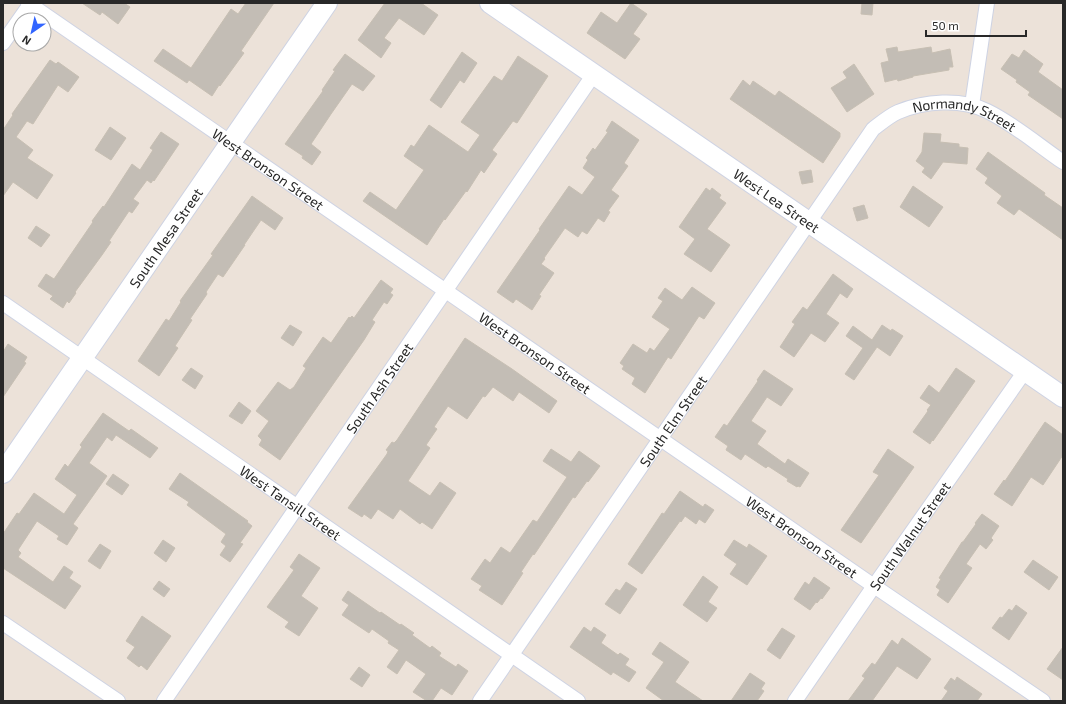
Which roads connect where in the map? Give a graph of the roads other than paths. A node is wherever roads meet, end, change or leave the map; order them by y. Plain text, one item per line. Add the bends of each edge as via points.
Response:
1 (29, 3) edge
2 (327, 3) edge
3 (490, 3) edge
4 (986, 3) edge
5 (3, 43) edge
6 (594, 74) junction
7 (972, 105) junction
8 (866, 140) joint
9 (230, 143) junction
10 (1063, 162) edge
11 (809, 222) junction
12 (445, 291) junction
13 (3, 304) edge
14 (82, 358) junction
15 (1025, 371) junction
16 (1063, 397) edge
17 (661, 438) junction
18 (3, 473) edge
19 (296, 507) junction
20 (874, 586) junction
21 (3, 623) edge
22 (512, 654) junction
23 (118, 701) edge
24 (164, 701) edge
25 (480, 701) edge
26 (578, 701) edge
27 (795, 701) edge
28 (1043, 701) edge

1 - 5 street
1 - 9 street, West Bronson Street
2 - 9 main road, South Mesa Street
3 - 6 main road, West Lea Street
4 - 7 street
6 - 11 main road, West Lea Street
6 - 12 street, South Ash Street
7 - 8 street, Normandy Street via 952,102 915,106 887,118 873,129
7 - 10 street, Normandy Street via 987,110
8 - 11 street, South Elm Street
9 - 12 street, West Bronson Street
9 - 14 main road, South Mesa Street
11 - 15 main road, West Lea Street
11 - 17 street, South Elm Street
12 - 17 street, West Bronson Street
12 - 19 street, South Ash Street
13 - 14 street, West Tansill Street
14 - 18 main road, South Mesa Street
14 - 19 street, West Tansill Street
15 - 16 main road, West Lea Street
15 - 20 street, South Walnut Street
17 - 20 street, West Bronson Street
17 - 22 street, South Elm Street
19 - 22 street, West Tansill Street
19 - 24 street, South Ash Street
20 - 27 street, South Walnut Street
20 - 28 street, West Bronson Street
21 - 23 street
22 - 25 street, South Elm Street
22 - 26 street, West Tansill Street

